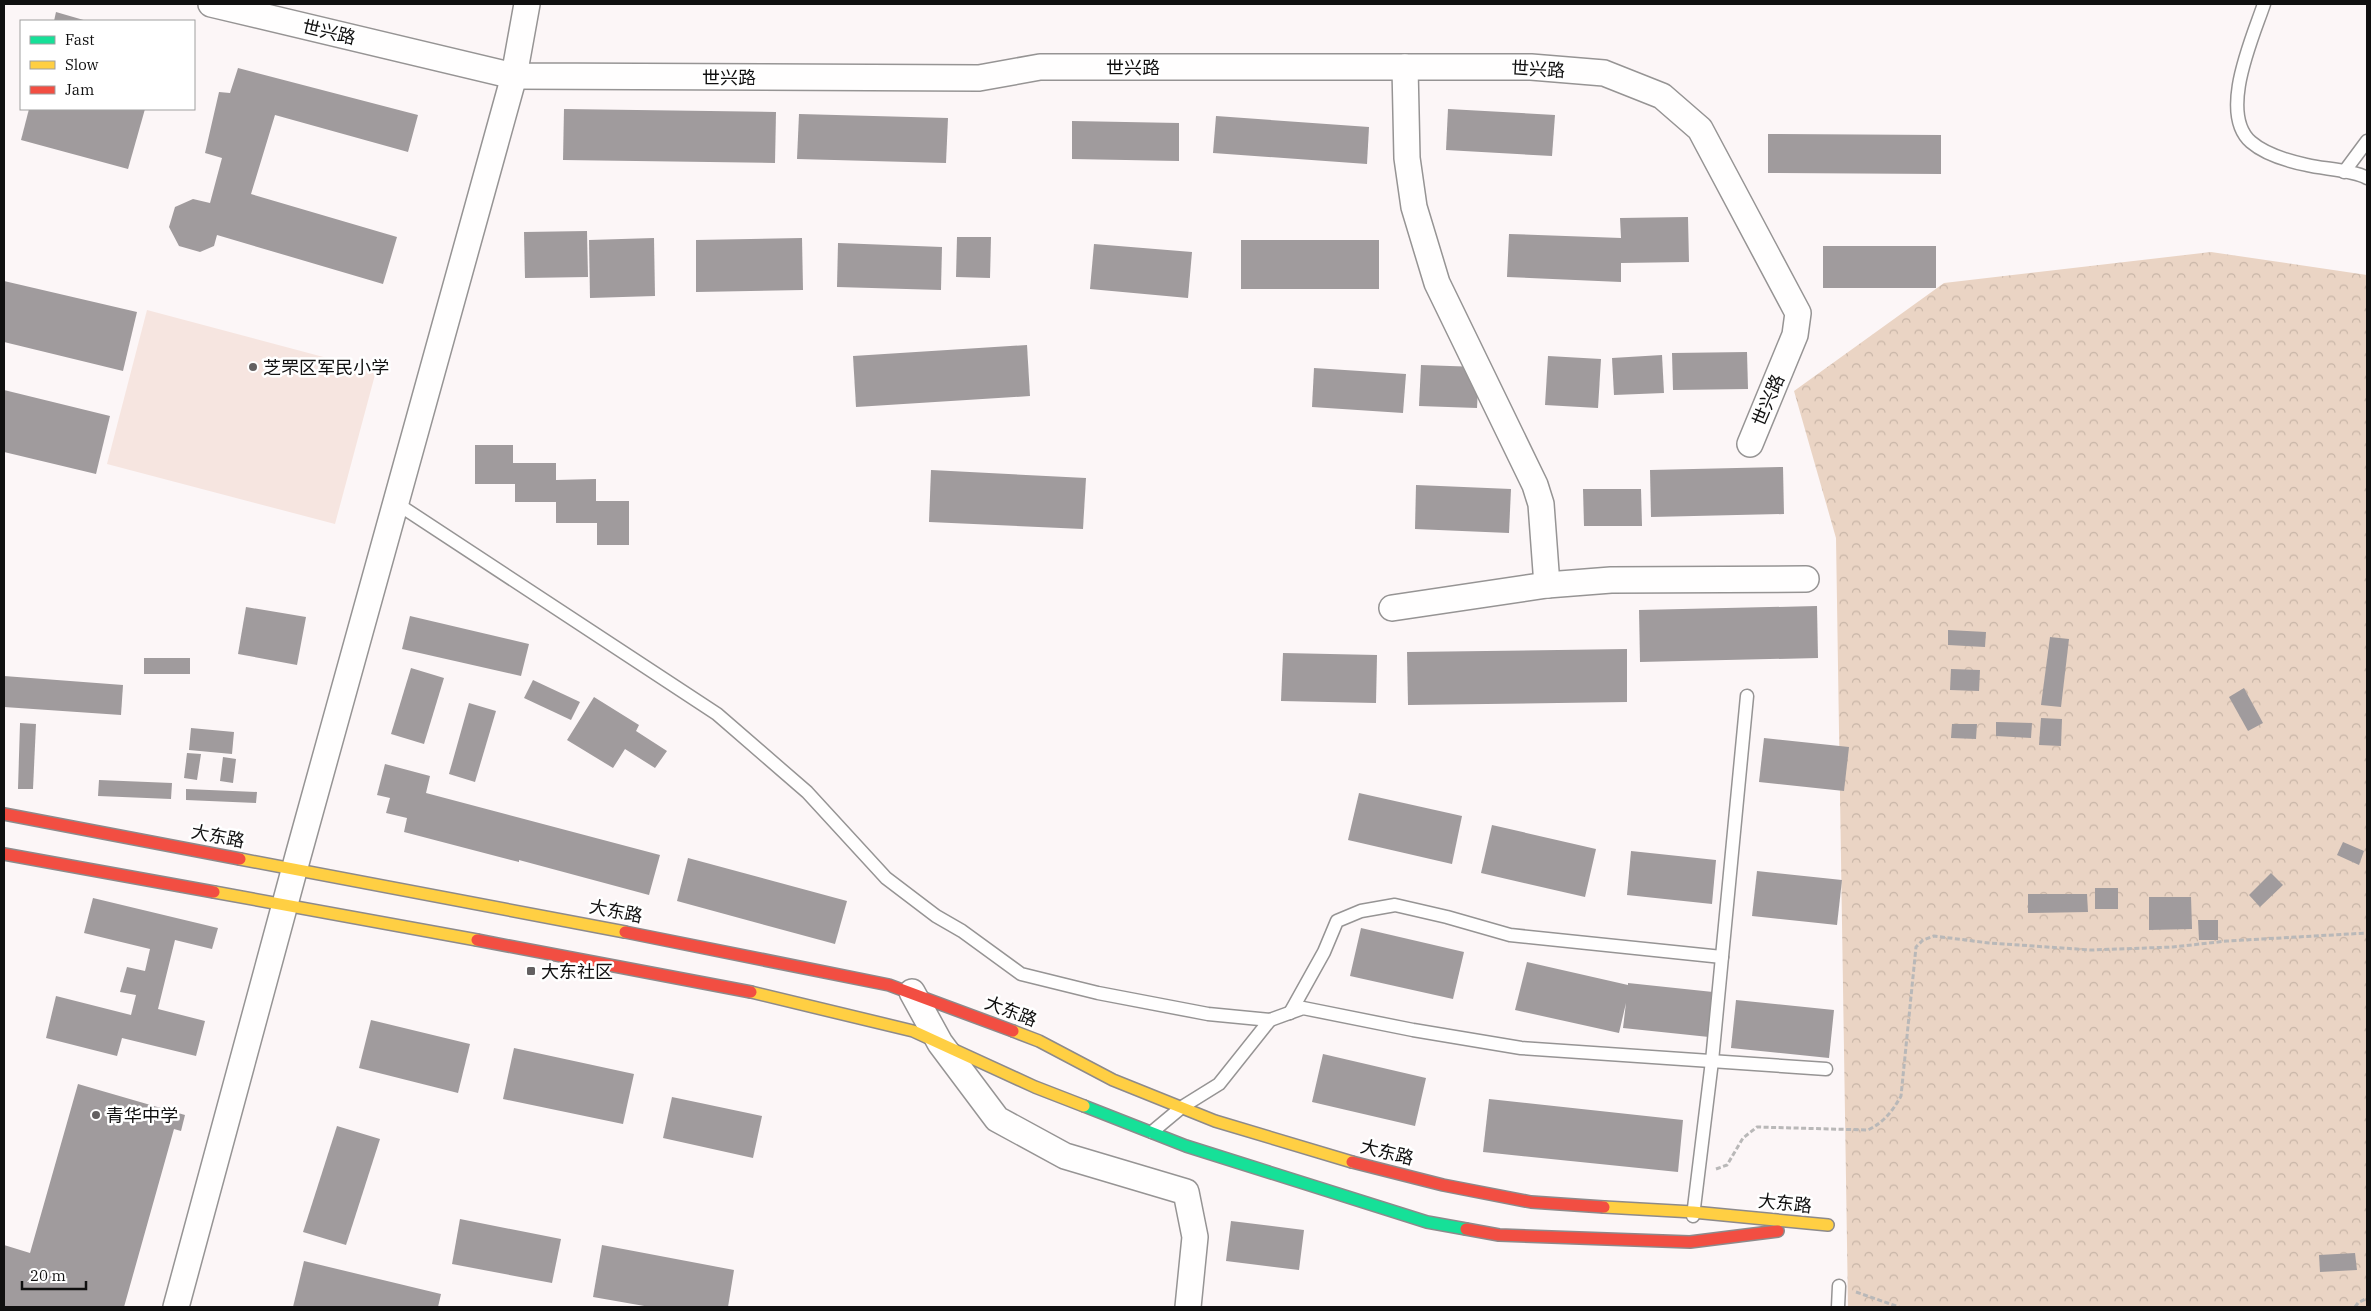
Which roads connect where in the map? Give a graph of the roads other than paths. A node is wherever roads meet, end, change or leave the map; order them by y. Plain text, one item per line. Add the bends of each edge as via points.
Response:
1 (211, 4) edge
2 (527, 4) edge
3 (2264, 4) edge
4 (1405, 67) junction
5 (514, 76) junction
6 (2367, 141) edge
7 (2344, 172) junction
8 (2367, 178) edge
9 (1750, 444) dead end
10 (396, 504) junction
11 (1806, 579) dead end
12 (1547, 585) junction
13 (1392, 608) dead end
14 (1747, 696) dead end
15 (4, 814) edge
16 (4, 854) edge
17 (285, 906) junction
18 (1722, 957) junction
19 (912, 992) junction
20 (1290, 1013) junction
21 (1270, 1020) junction
22 (940, 1044) junction
23 (1712, 1061) junction
24 (1826, 1069) dead end
25 (1182, 1107) junction
26 (1152, 1133) junction
27 (1693, 1212) junction
28 (1690, 1242) junction
29 (1839, 1286) road end
30 (176, 1307) edge
31 (1188, 1307) edge
32 (1838, 1307) edge

1 - 5 street, 世兴路
2 - 5 street
3 - 7 lane via 2241,72 2239,125 2250,142 2275,156
4 - 5 street, 世兴路 via 1040,67 979,78
4 - 9 street, 世兴路 via 1531,67 1604,73 1662,96 1700,129 1798,313 1795,335
4 - 12 street via 1407,158 1414,207 1437,283 1535,485 1541,504
5 - 10 street
6 - 7 lane
7 - 8 lane
10 - 17 street
10 - 21 lane via 718,714 807,792 886,878 1021,974 1208,1014
11 - 12 street via 1611,580
12 - 13 street
14 - 18 lane
15 - 19 street, 大东路 via 708,947
16 - 17 street, 大东路
17 - 22 street, 大东路 via 723,985 913,1031
17 - 30 street
18 - 20 lane via 1510,935 1395,905 1361,911 1337,921 1324,952
18 - 23 lane
19 - 22 street
19 - 25 street, 大东路 via 1039,1041 1113,1080
20 - 21 lane
20 - 23 lane via 1304,1008 1521,1048
21 - 25 lane via 1219,1084
22 - 26 street, 大东路 via 1035,1087
22 - 31 street via 998,1119 1066,1156 1186,1192 1195,1237
23 - 24 lane
23 - 27 lane
25 - 26 lane
25 - 27 street, 大东路 via 1215,1121 1444,1185 1531,1202
26 - 28 street, 大东路 via 1427,1222 1499,1235
27 - 28 lane
27 - 28 street, 大东路 via 1828,1225
29 - 32 lane

